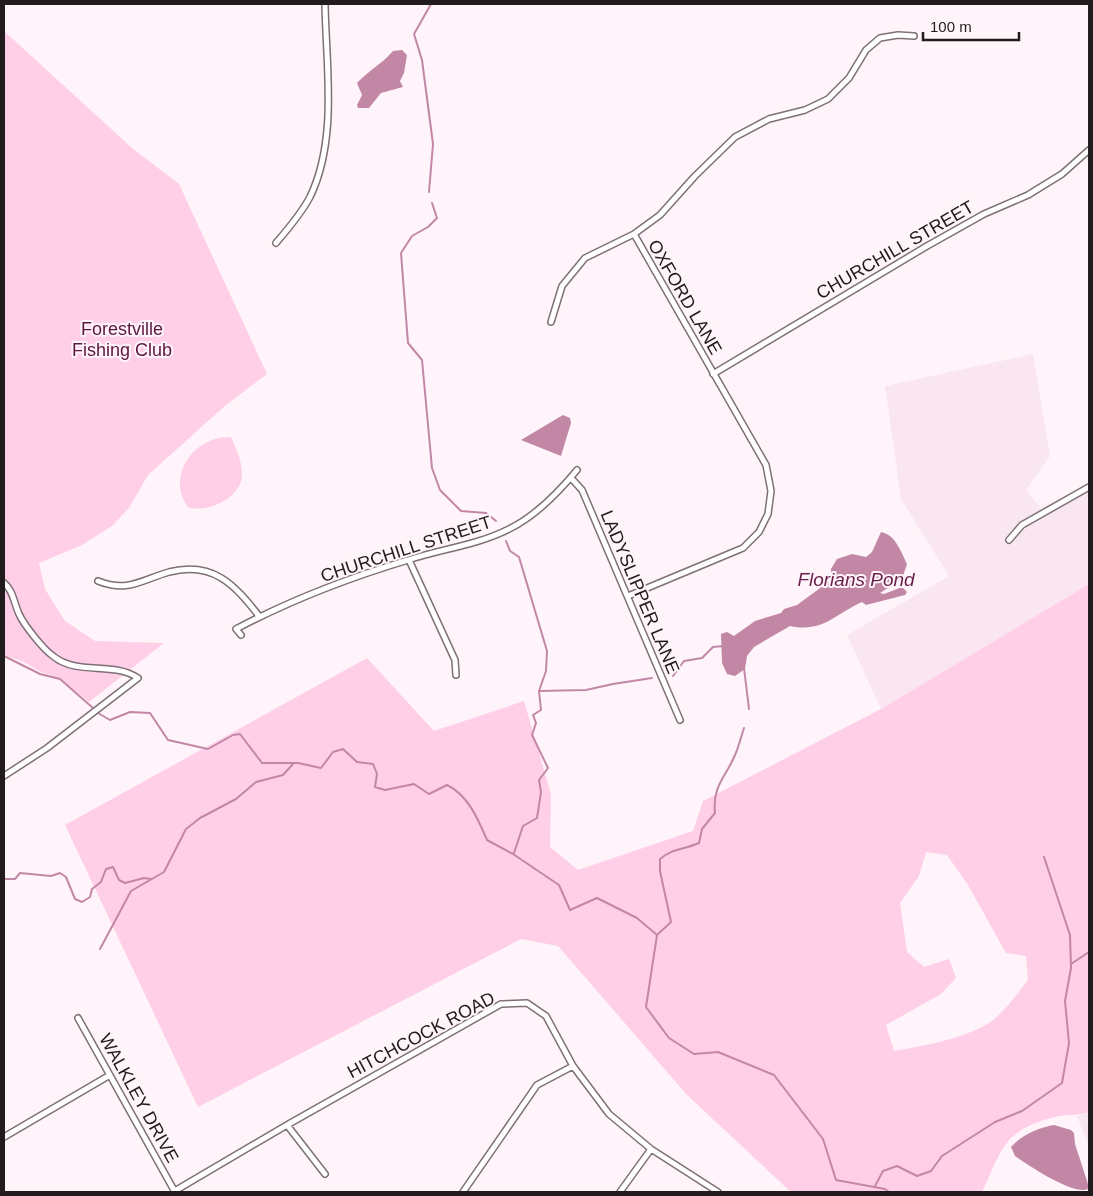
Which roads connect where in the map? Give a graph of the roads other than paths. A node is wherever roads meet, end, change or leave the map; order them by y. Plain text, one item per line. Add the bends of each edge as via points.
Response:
1 (325, 4) edge
2 (914, 36) dead end
3 (1089, 150) edge
4 (634, 234) junction
5 (276, 244) dead end
6 (551, 322) dead end
7 (713, 374) junction
8 (578, 470) dead end
9 (571, 478) junction
10 (1089, 487) edge
11 (1009, 540) dead end
12 (409, 560) junction
13 (98, 581) dead end
14 (4, 582) edge
15 (628, 596) junction
16 (259, 616) junction
17 (241, 635) dead end
18 (456, 675) dead end
19 (680, 720) dead end
20 (4, 776) edge
21 (78, 1018) dead end
22 (574, 1066) junction
23 (110, 1075) junction
24 (287, 1124) junction
25 (4, 1137) edge
26 (651, 1149) junction
27 (325, 1174) dead end
28 (174, 1192) edge
29 (463, 1192) edge
30 (620, 1192) edge
31 (718, 1192) edge

1 - 5 street via 326,142 309,197
2 - 4 street via 880,38 866,50 848,78 828,99 805,110 769,119 734,137 660,214
3 - 7 street, CHURCHILL STREET via 1062,174 1028,195 984,214 927,246
4 - 6 street via 585,258 562,286
4 - 7 street, OXFORD LANE
7 - 15 street, OXFORD LANE via 766,465 771,490 768,514 759,532 743,548
8 - 9 street, CHURCHILL STREET
9 - 12 street, CHURCHILL STREET via 541,509 508,530
9 - 15 street, LADYSLIPPER LANE via 582,490
10 - 11 street via 1022,525
12 - 16 street, CHURCHILL STREET via 304,595
12 - 18 street via 455,660
13 - 16 street via 125,587 168,572 196,569 218,575 238,590
14 - 20 street via 19,614 53,656 69,665 128,671 138,678 47,748
15 - 19 street, LADYSLIPPER LANE
16 - 17 street, CHURCHILL STREET via 236,628
21 - 23 street, WALKLEY DRIVE
22 - 24 street, HITCHCOCK ROAD via 546,1016 527,1003 501,1004
22 - 26 street, HITCHCOCK ROAD via 610,1114
22 - 29 street via 537,1085
23 - 25 street
23 - 28 street, WALKLEY DRIVE
24 - 27 street
24 - 28 street, HITCHCOCK ROAD
26 - 30 street
26 - 31 street, HITCHCOCK ROAD

